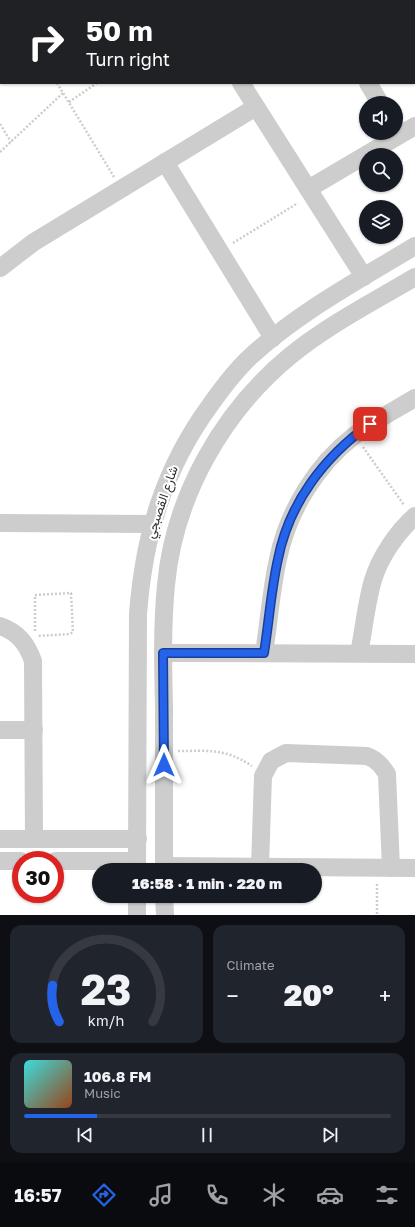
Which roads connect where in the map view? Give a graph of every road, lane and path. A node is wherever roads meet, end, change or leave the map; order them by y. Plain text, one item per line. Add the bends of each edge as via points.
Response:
1 (58, 84) edge
2 (96, 84) edge
3 (242, 84) edge
4 (369, 84) edge
5 (63, 93) junction
6 (376, 96) edge
7 (69, 102) junction
8 (256, 107) junction
9 (0, 124) edge
10 (415, 126) edge
11 (403, 130) edge
12 (386, 140) edge
13 (11, 142) junction
14 (0, 152) edge
15 (165, 162) junction
16 (122, 189) junction
17 (310, 192) junction
18 (415, 246) edge
19 (220, 251) junction
20 (0, 268) edge
21 (364, 277) junction
22 (415, 277) edge
23 (273, 338) junction
24 (415, 398) edge
25 (355, 435) junction
26 (414, 517) edge
27 (0, 523) edge
28 (152, 524) junction
29 (0, 626) edge
30 (36, 636) joint
31 (163, 653) junction
32 (264, 653) junction
33 (359, 653) junction
34 (415, 654) edge
35 (0, 730) edge
36 (34, 730) junction
37 (164, 751) junction
38 (263, 776) junction
39 (0, 839) edge
40 (34, 839) junction
41 (138, 839) junction
42 (0, 861) edge
43 (12, 861) edge
44 (64, 861) edge
45 (96, 863) edge
46 (137, 863) edge
47 (164, 863) edge
48 (260, 863) edge
49 (322, 867) edge
50 (384, 868) junction
51 (415, 868) edge
52 (137, 903) edge
53 (164, 903) edge
54 (137, 915) edge
55 (165, 915) edge
56 (377, 915) edge

1 - 5 path
2 - 7 path
3 - 8 street
4 - 6 street
5 - 7 path
5 - 13 path
7 - 16 path
8 - 15 street
8 - 17 street
9 - 13 path
10 - 11 street
12 - 17 street
13 - 14 path
15 - 16 street
15 - 19 street
16 - 20 street via 34,242
17 - 19 path
17 - 21 street
18 - 21 street, شارع القصبجي
19 - 23 street
21 - 23 street, شارع القصبجي via 299,318
22 - 31 street, شارع القصبجي via 317,336 290,356 243,403 223,429 206,457 180,519 166,583
23 - 28 street, شارع القصبجي via 249,358 225,385 185,442 169,475
24 - 25 street
25 - 26 path
25 - 32 street via 328,461 310,484 288,523 278,559
26 - 33 street via 393,542 373,579
27 - 28 street
28 - 41 street, شارع القصبجي via 141,579 138,614
29 - 36 street via 20,636 33,661
30 - 30 path via 73,632 71,593 38,593 34,596
31 - 32 street
31 - 37 street, شارع القصبجي
32 - 33 street
33 - 34 street
35 - 36 street
36 - 40 street
37 - 38 path via 224,752 252,765
37 - 47 street, شارع القصبجي
38 - 48 street
38 - 50 street via 272,761 286,753 366,756 375,760 387,774
39 - 40 street
40 - 41 street
41 - 46 street, شارع القصبجي
42 - 43 street
44 - 45 street
49 - 50 street
50 - 51 street
50 - 56 path
52 - 54 street
53 - 55 street

